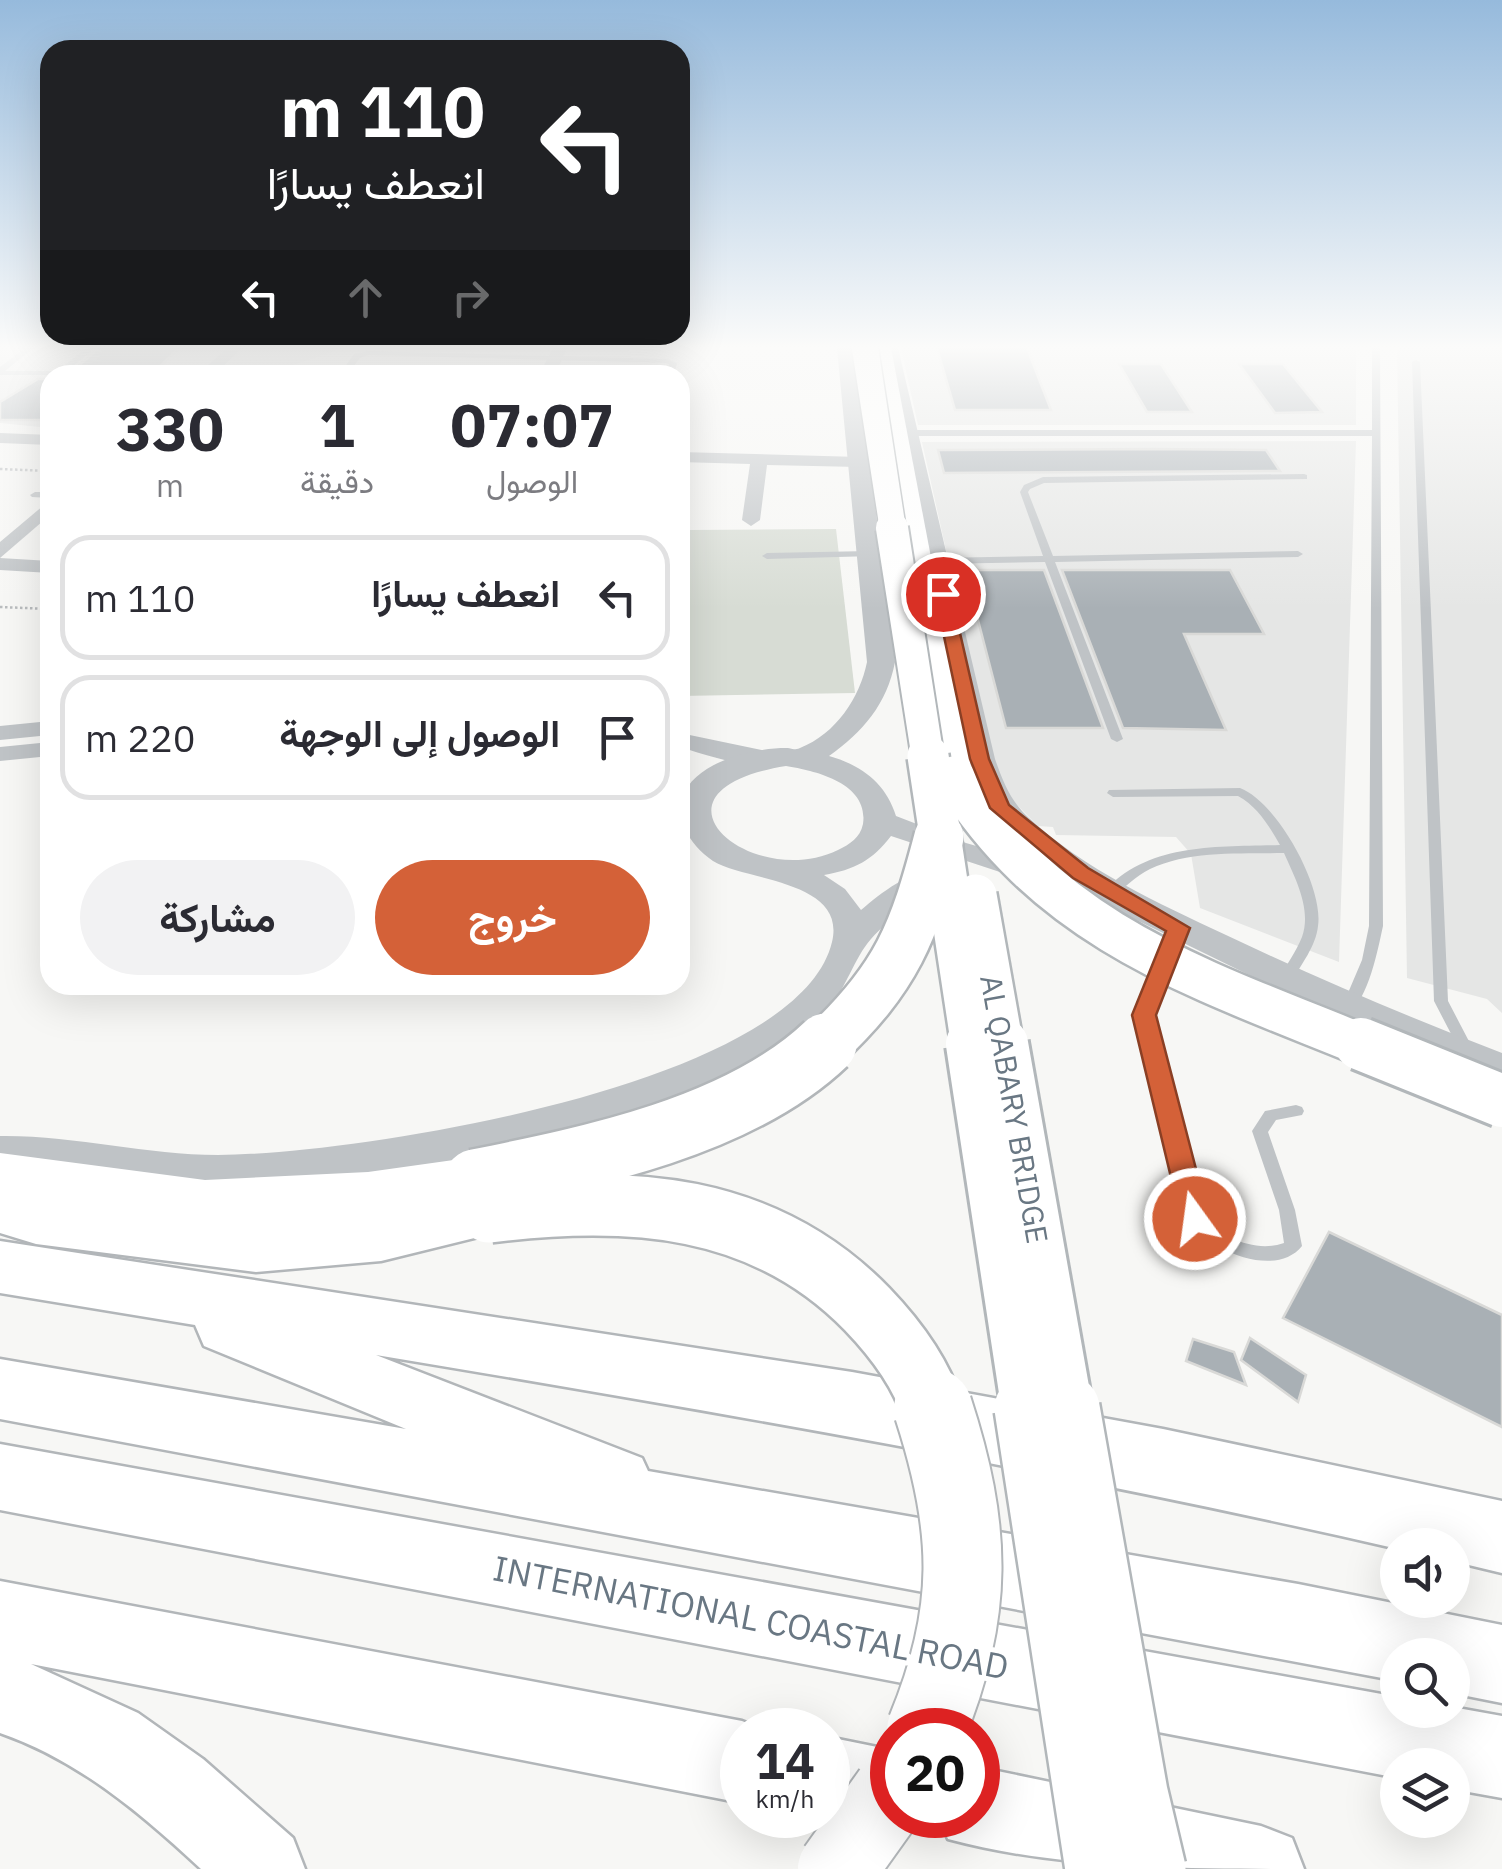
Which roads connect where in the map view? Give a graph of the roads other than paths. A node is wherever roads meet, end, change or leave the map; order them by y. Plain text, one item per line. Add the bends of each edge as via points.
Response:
1 (856, 435) edge
2 (879, 435) edge
3 (894, 435) edge
4 (908, 435) edge
5 (1376, 435) edge
6 (1419, 435) edge
7 (0, 438) edge
8 (40, 440) edge
9 (690, 457) edge
10 (759, 459) junction
11 (859, 462) junction
12 (1304, 477) dead end
13 (40, 503) edge
14 (752, 520) dead end
15 (40, 533) edge
16 (870, 554) junction
17 (1298, 554) dead end
18 (767, 556) dead end
19 (40, 558) edge
20 (1053, 558) junction
21 (6, 559) edge
22 (936, 561) junction
23 (40, 566) edge
24 (40, 729) edge
25 (0, 733) edge
26 (1117, 739) dead end
27 (690, 742) edge
28 (40, 750) edge
29 (0, 754) edge
30 (768, 758) junction
31 (805, 758) junction
32 (954, 777) junction
33 (1113, 793) dead end
34 (690, 795) edge
35 (690, 807) edge
36 (881, 822) junction
37 (938, 837) junction
38 (1286, 848) junction
39 (993, 863) junction
40 (783, 869) junction
41 (1111, 892) junction
42 (1178, 928) junction
43 (852, 937) junction
44 (1285, 980) junction
45 (1348, 1008) junction
46 (1469, 1054) junction
47 (1502, 1068) edge
48 (1502, 1101) edge
49 (1296, 1111) dead end
50 (0, 1152) edge
51 (0, 1176) edge
52 (482, 1196) junction
53 (0, 1209) edge
54 (0, 1267) edge
55 (144, 1294) junction
56 (0, 1390) edge
57 (0, 1477) edge
58 (720, 1522) junction
59 (1502, 1537) edge
60 (0, 1619) edge
61 (1502, 1664) edge
62 (0, 1693) edge
63 (934, 1708) edge
64 (720, 1758) edge
65 (1502, 1758) edge
66 (1000, 1814) edge
67 (870, 1823) edge
68 (262, 1869) edge
69 (837, 1869) edge
70 (1098, 1869) edge
71 (1153, 1869) edge
72 (1261, 1869) edge

1 - 11 street
2 - 37 main road, AL QABARY BRIDGE, bridge
3 - 32 main road, AL QABARY BRIDGE
4 - 22 street
5 - 45 lane via 1376,926
6 - 46 lane via 1441,1001
7 - 8 street
9 - 10 street
10 - 11 street
10 - 14 street
11 - 16 street
12 - 20 lane via 1033,483 1024,492
13 - 21 street
15 - 21 street
16 - 18 lane
16 - 31 street via 880,676 856,719
17 - 20 lane
19 - 21 street
20 - 22 lane
20 - 26 lane
21 - 23 street
22 - 41 street via 991,792 1033,839
24 - 25 street
27 - 30 street
28 - 29 street
30 - 31 street
30 - 34 street via 720,773
31 - 36 street via 863,780 879,800
32 - 48 main road, bridge via 1007,853 1103,928 1190,973
32 - 71 main road, AL QABARY BRIDGE, bridge
33 - 38 lane via 1250,794
35 - 40 street via 713,847 744,863
36 - 39 street
36 - 40 street via 868,843 841,860
37 - 52 highway, bridge via 918,916 898,962 863,1008 815,1052 754,1091 681,1124 561,1162
37 - 70 main road, AL QABARY BRIDGE, bridge
38 - 41 lane via 1191,854 1137,869
38 - 44 lane via 1307,891 1312,924
39 - 41 street
39 - 43 street via 911,889
40 - 43 street via 814,882 837,902
41 - 42 street
42 - 44 street
42 - 49 lane via 1144,1015 1195,1219 1216,1240 1276,1254 1292,1246 1260,1131 1271,1115
43 - 50 street via 829,987 778,1031 692,1078 580,1116 333,1163 256,1170 180,1170
44 - 45 street
45 - 46 street
46 - 47 street
51 - 52 highway via 205,1204
52 - 53 highway via 381,1236 256,1247
52 - 63 highway, bridge via 618,1200 715,1217 816,1263 874,1312 918,1375 950,1455 960,1501 962,1601
54 - 55 highway
55 - 58 highway
55 - 59 highway via 852,1403
56 - 58 highway
57 - 65 highway, INTERNATIONAL COASTAL ROAD
58 - 61 highway
60 - 64 highway
62 - 68 highway via 54,1712 159,1776
66 - 72 highway
67 - 69 highway, bridge

